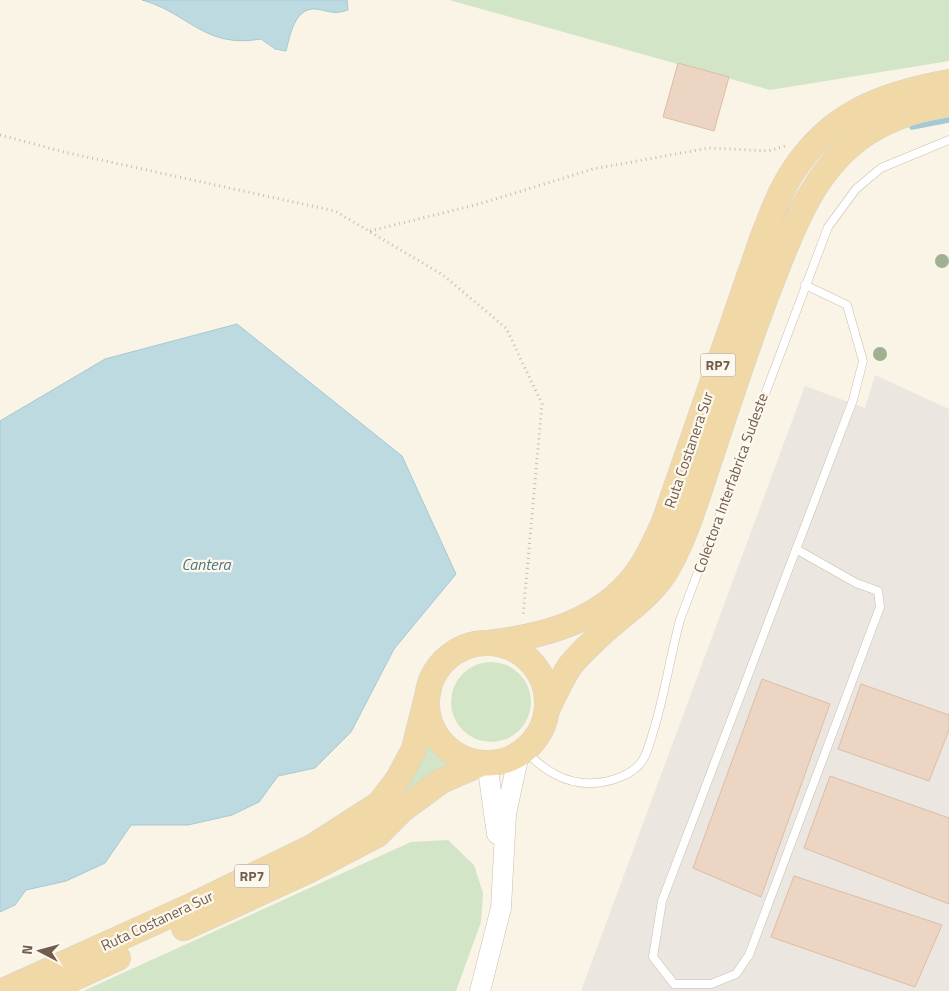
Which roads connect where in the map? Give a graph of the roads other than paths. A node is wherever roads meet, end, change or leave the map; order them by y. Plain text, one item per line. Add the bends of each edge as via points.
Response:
1 (949, 82) edge
2 (949, 104) edge
3 (949, 140) edge
4 (805, 285) junction
5 (796, 549) junction
6 (488, 643) junction
7 (429, 689) junction
8 (547, 710) junction
9 (522, 752) junction
10 (483, 763) junction
11 (501, 908) junction
12 (3, 991) edge
13 (46, 991) edge
14 (480, 991) edge

1 - 6 main road, Ruta Costanera Sur / RP7 via 881,98 850,114 818,141 792,172 762,238 667,512 648,556 627,585 599,609 562,628 521,639
2 - 8 main road, Ruta Costanera Sur / RP7 via 878,125 856,140 817,185 796,218 759,313 696,500 668,568 648,595 600,634 570,666
3 - 4 lane, Colectora Interfabrica Sudeste via 881,168 856,189 828,227
4 - 5 lane via 847,306 863,361 853,400
4 - 9 lane, Colectora Interfabrica Sudeste via 680,620 665,693 642,762 622,776 588,783 556,776
5 - 5 lane via 662,901 653,957 674,984 711,984 736,974 749,954 880,606 878,591 856,583
6 - 7 main road, Ruta Costanera Sur / RP7 via 468,646 450,655 437,670
6 - 8 main road, Ruta Costanera Sur / RP7 via 508,646 525,656 538,671 546,690
7 - 10 main road, Ruta Costanera Sur / RP7 via 432,727 443,744 459,756
7 - 12 main road, Ruta Costanera Sur / RP7 via 414,750 379,804 312,847
8 - 9 main road, Ruta Costanera Sur / RP7 via 535,739
9 - 10 main road, Ruta Costanera Sur / RP7 via 503,761
9 - 11 street via 506,814
10 - 11 street via 497,833
10 - 13 main road, Ruta Costanera Sur / RP7 via 441,781 402,810 376,835 349,850
11 - 14 street

